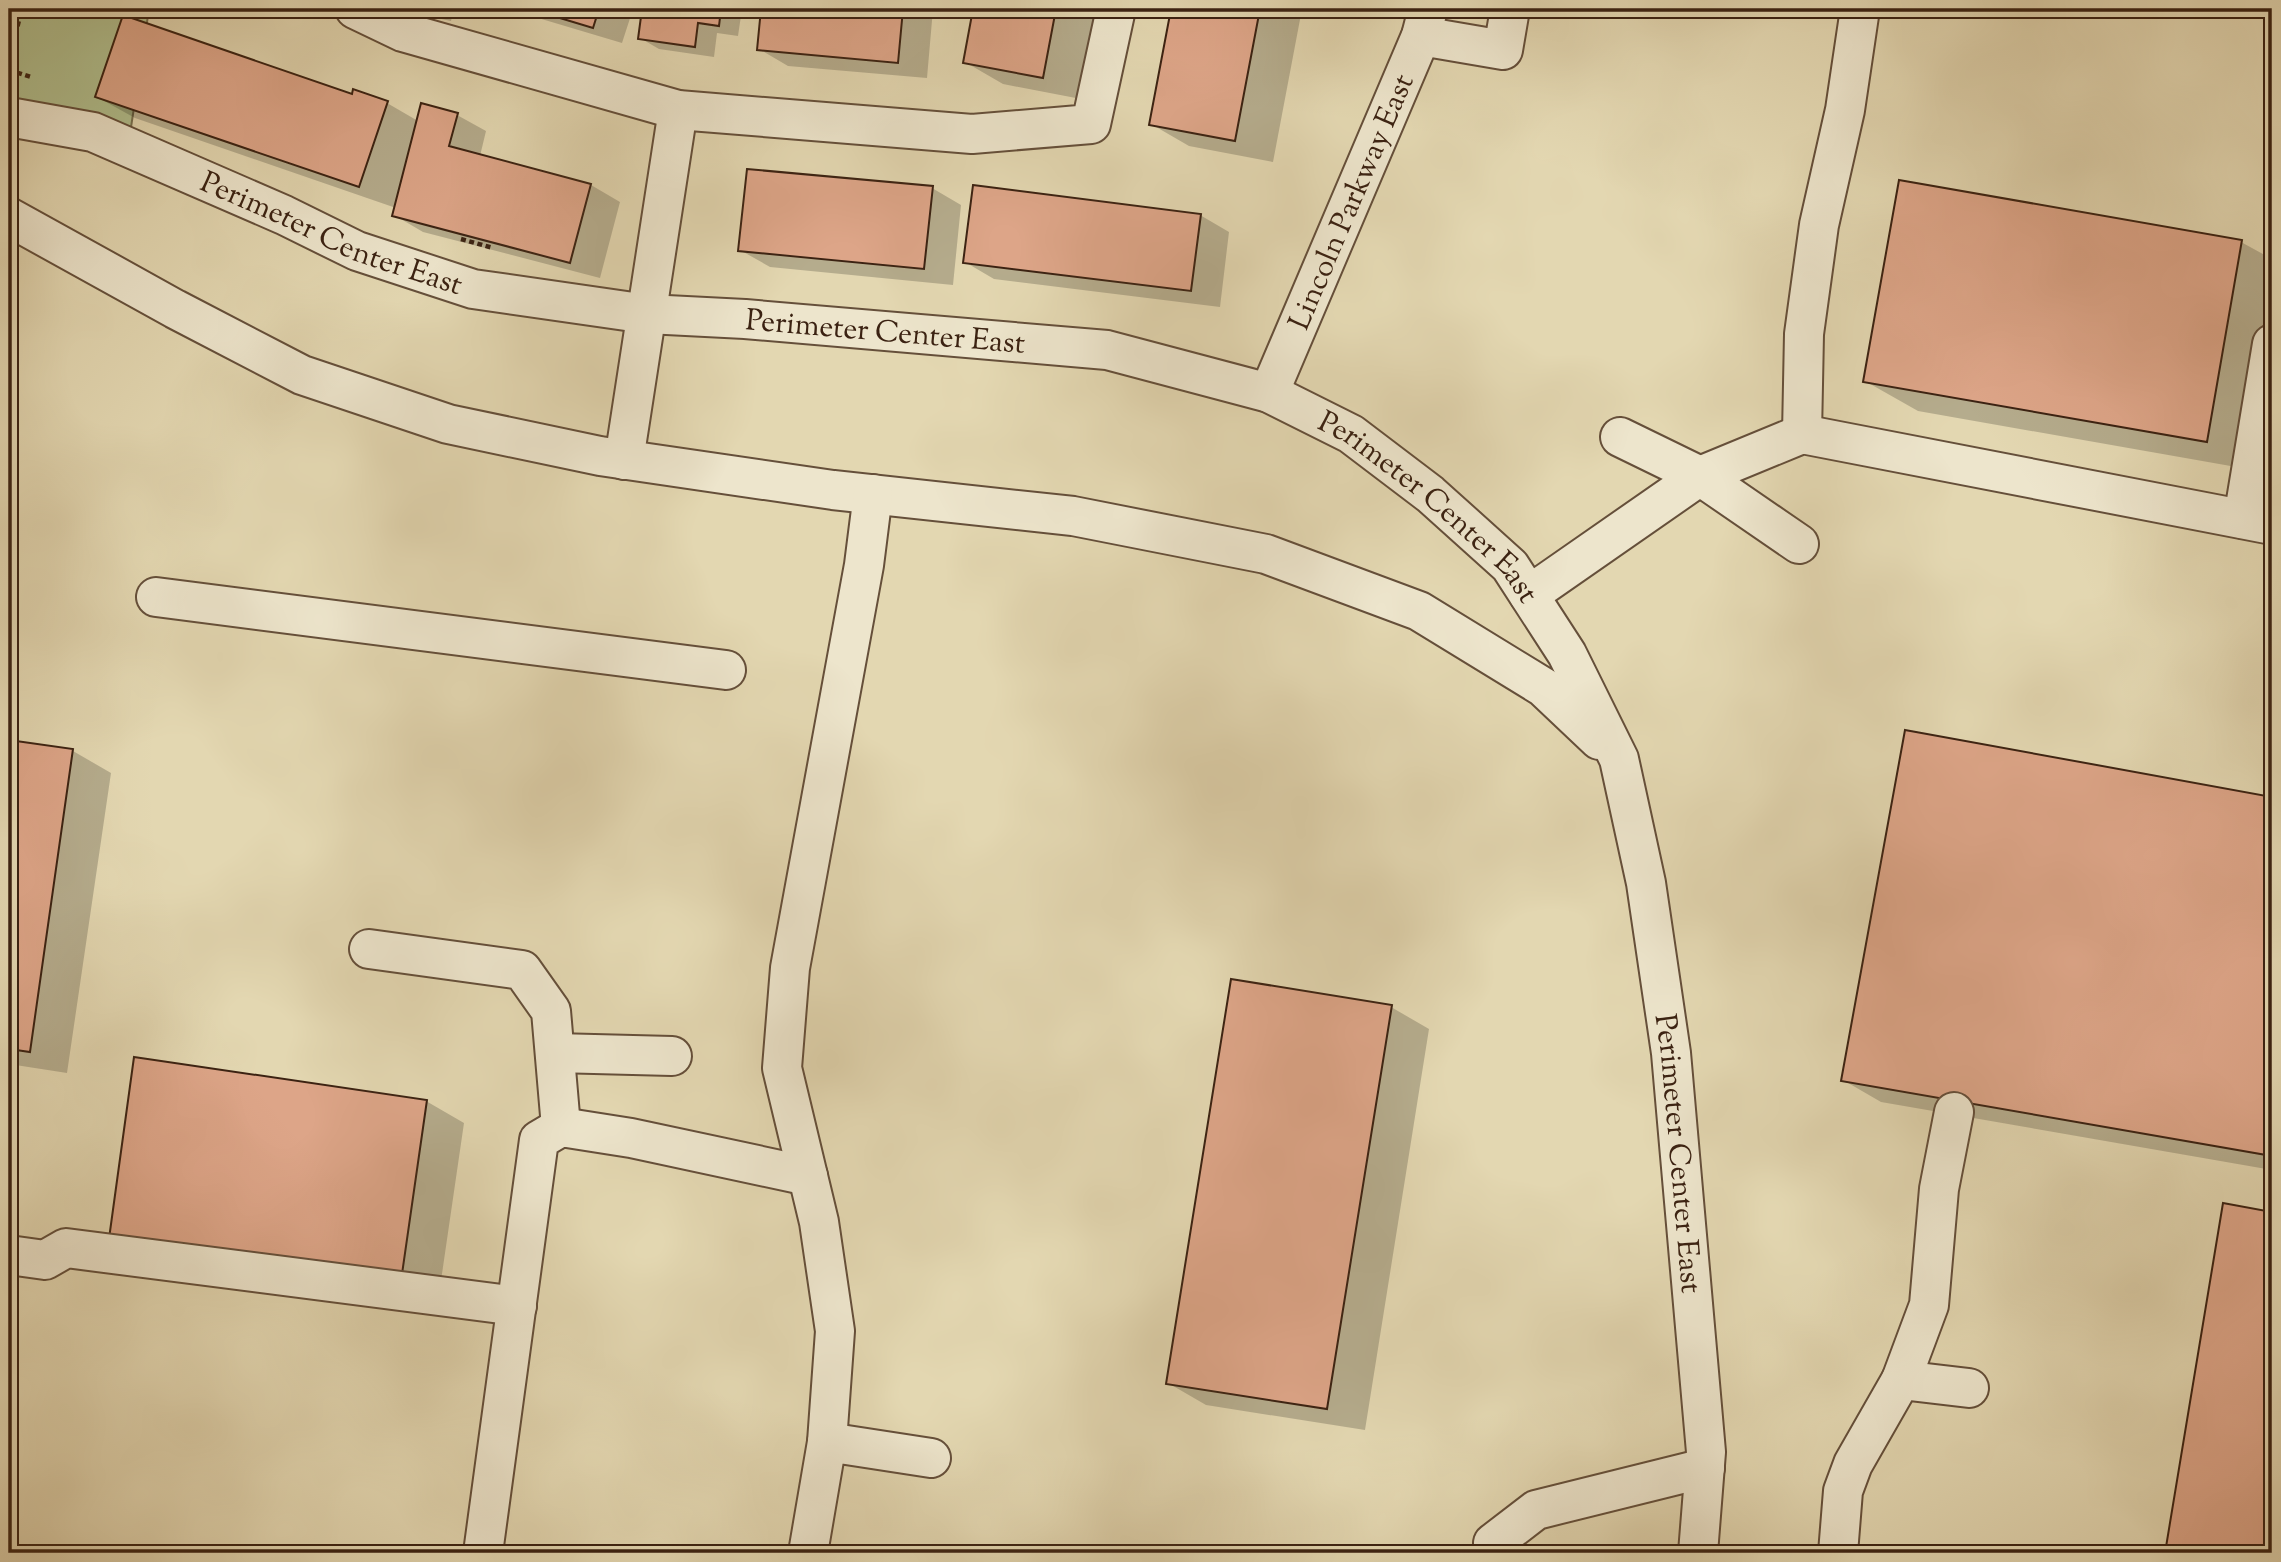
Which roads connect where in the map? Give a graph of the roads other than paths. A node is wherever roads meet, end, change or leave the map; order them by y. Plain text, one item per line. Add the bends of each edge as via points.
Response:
1 (355, 9) edge
2 (1116, 9) edge
3 (1510, 9) edge
4 (1860, 9) edge
5 (1424, 22) edge
6 (678, 110) junction
7 (9, 117) edge
8 (9, 217) edge
9 (647, 314) junction
10 (2272, 344) edge
11 (1269, 394) junction
12 (1802, 433) junction
13 (1620, 437) dead end
14 (624, 460) junction
15 (1700, 476) junction
16 (873, 494) junction
17 (2257, 522) edge
18 (1799, 544) dead end
19 (1529, 595) junction
20 (156, 597) dead end
21 (726, 670) dead end
22 (1619, 759) junction
23 (369, 949) dead end
24 (555, 1053) junction
25 (672, 1056) dead end
26 (1954, 1112) dead end
27 (561, 1127) junction
28 (808, 1176) junction
29 (9, 1255) edge
30 (517, 1306) junction
31 (1901, 1380) junction
32 (1969, 1388) dead end
33 (827, 1442) junction
34 (931, 1458) dead end
35 (1705, 1468) junction
36 (1493, 1543) dead end
37 (484, 1553) edge
38 (808, 1553) edge
39 (1698, 1553) edge
40 (1838, 1553) edge

1 - 6 street via 404,32
2 - 6 street via 1091,124 972,134
3 - 5 street via 1503,50
4 - 12 street via 1845,110 1819,225 1804,334
5 - 11 street, Lincoln Parkway East
6 - 9 street
7 - 9 street, Perimeter Center East via 93,132 357,251 472,289
8 - 14 street via 302,375 448,424
9 - 11 street, Perimeter Center East via 1107,350
9 - 14 street
10 - 17 street
11 - 19 street, Perimeter Center East via 1351,434 1430,494 1510,566
12 - 15 street
12 - 17 street
13 - 15 street
14 - 16 street
15 - 18 street
15 - 19 street
16 - 22 street via 1073,516 1266,554 1419,611 1543,687
16 - 28 street via 790,968 782,1069
19 - 22 street, Perimeter Center East via 1567,654
20 - 21 street
22 - 35 street, Perimeter Center East via 1646,883 1671,1053
23 - 24 street via 522,970 551,1011
24 - 25 street
24 - 27 street
26 - 31 street via 1939,1189 1929,1305
27 - 28 street
27 - 30 street via 539,1140
28 - 33 street via 835,1331
29 - 30 street via 45,1260 65,1248
30 - 37 street
31 - 32 street
31 - 40 street via 1853,1464 1843,1491
33 - 34 street
33 - 38 street
35 - 36 street via 1536,1510
35 - 39 street, Perimeter Center East

